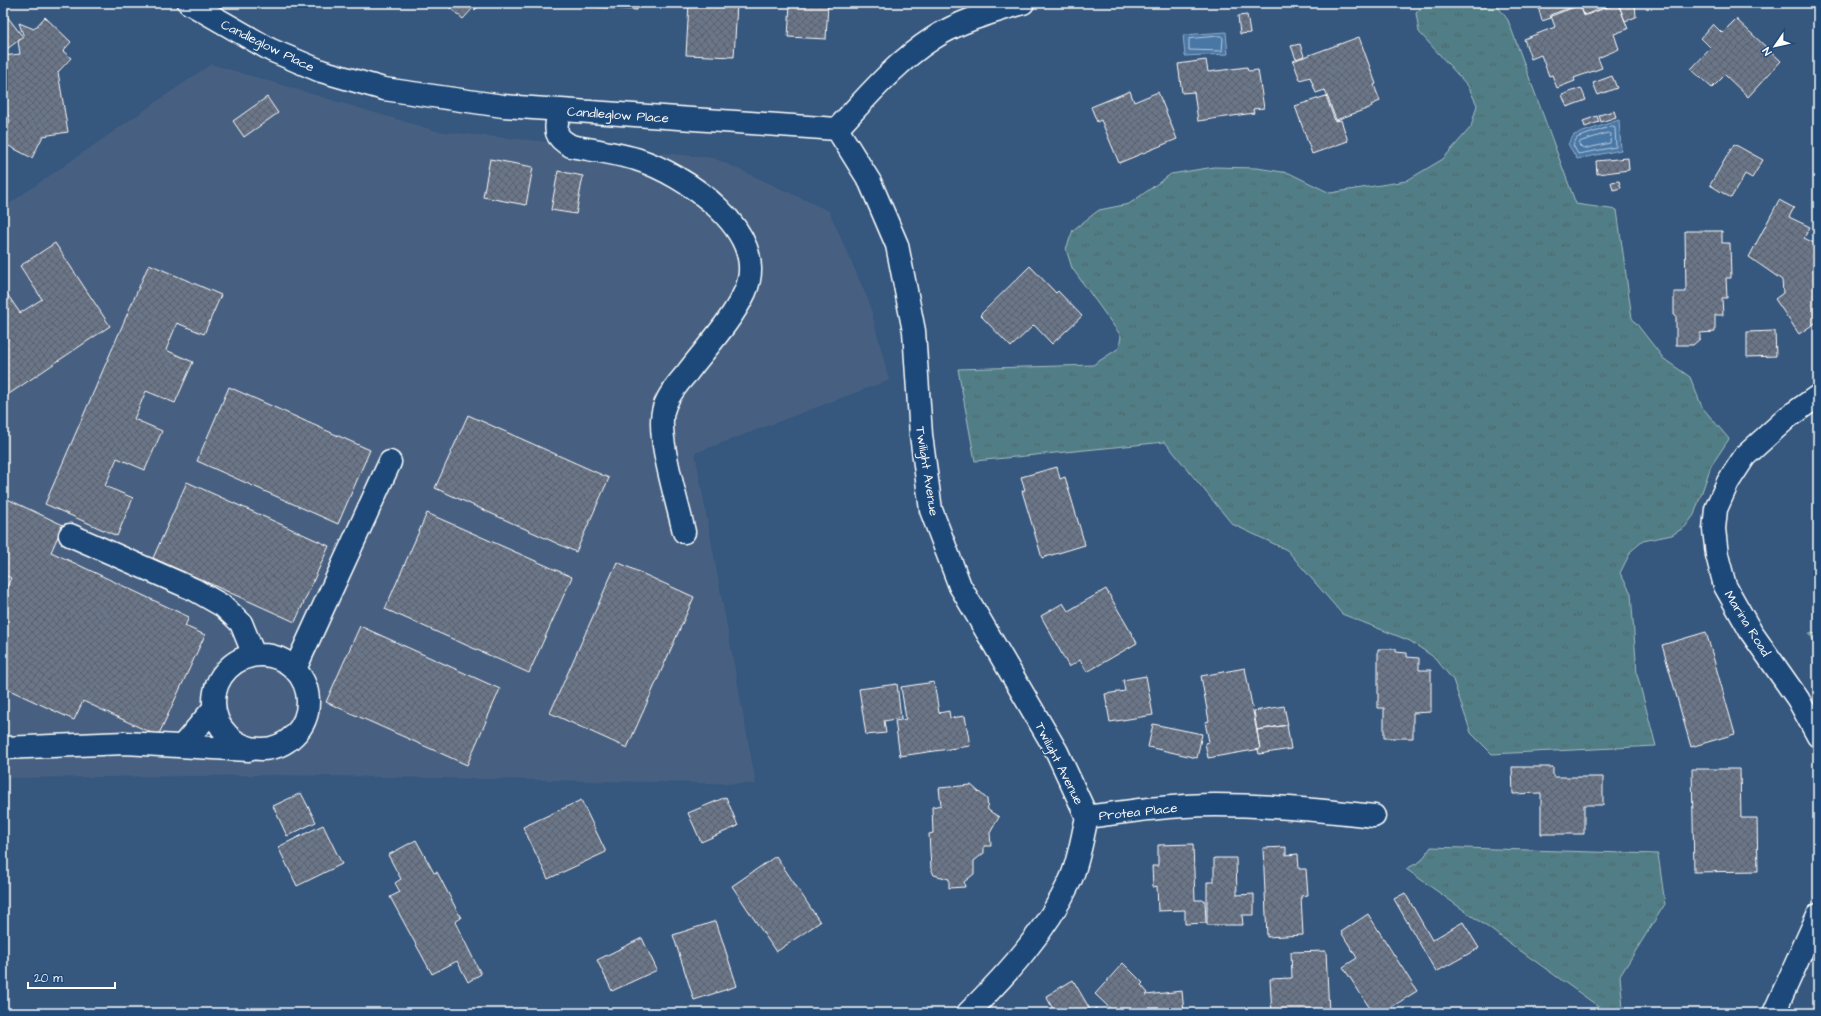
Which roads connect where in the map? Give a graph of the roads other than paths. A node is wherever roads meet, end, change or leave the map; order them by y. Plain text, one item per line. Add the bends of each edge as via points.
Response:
1 (189, 3) edge
2 (1023, 3) edge
3 (559, 110) junction
4 (837, 129) junction
5 (1818, 396) edge
6 (390, 462) dead end
7 (684, 532) dead end
8 (70, 535) dead end
9 (254, 655) junction
10 (295, 669) junction
11 (214, 708) junction
12 (1818, 736) edge
13 (182, 746) junction
14 (3, 748) edge
15 (267, 749) junction
16 (1374, 816) dead end
17 (1087, 817) junction
18 (1818, 915) edge
19 (968, 1013) edge
20 (1774, 1013) edge

1 - 3 street, Candleglow Place via 271,50 320,71 384,89 503,106
2 - 4 street via 973,18 933,38 888,73
3 - 4 street, Candleglow Place
3 - 7 street via 556,130 564,142 571,146 636,159 669,174 707,197 742,237 749,254 745,291 724,325 672,392 663,408 661,428
4 - 17 street, Twilight Avenue via 870,182 897,245 914,331 921,435 931,510 960,586 1057,752
5 - 12 street, Marina Road via 1788,417 1745,456 1728,482 1716,510 1714,529 1725,586 1751,632 1798,699
6 - 10 street
8 - 9 street via 195,590 223,606 241,623
9 - 10 street via 284,660
9 - 11 street via 240,659 219,679 214,693
10 - 15 street via 304,682 308,696 307,711 302,725 294,736 281,745
11 - 13 street
11 - 15 street via 218,722 227,735 238,744 252,749
13 - 14 street via 125,743
13 - 15 street via 238,750
16 - 17 street, Protea Place via 1311,809 1215,805 1167,807
17 - 19 street, Protea Place via 1070,881 1040,931 1008,972
18 - 20 street

